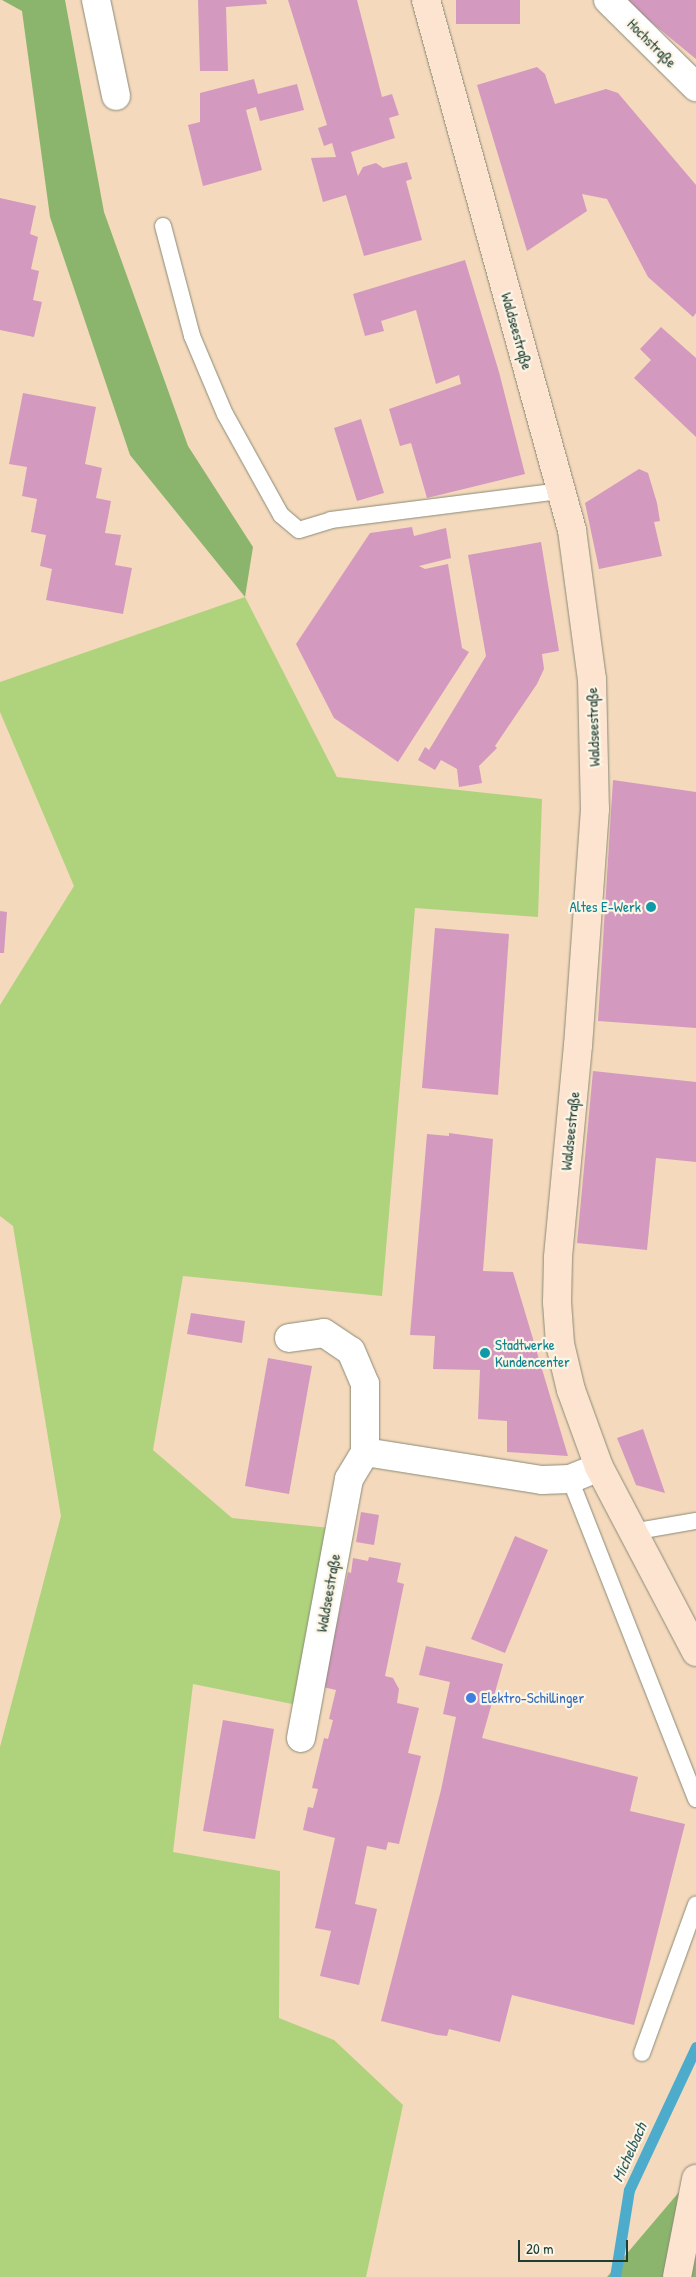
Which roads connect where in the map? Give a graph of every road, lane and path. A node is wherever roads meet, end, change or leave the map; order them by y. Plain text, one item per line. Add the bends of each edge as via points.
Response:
1 (96, 0) edge
2 (426, 0) edge
3 (608, 0) edge
4 (696, 87) edge
5 (116, 96) dead end
6 (163, 226) dead end
7 (561, 491) junction
8 (289, 1338) dead end
9 (365, 1452) junction
10 (599, 1467) junction
11 (570, 1479) junction
12 (696, 1521) edge
13 (632, 1532) junction
14 (696, 1652) edge
15 (301, 1738) dead end
16 (696, 1799) edge
17 (696, 1905) edge
18 (642, 2053) dead end
19 (696, 2179) edge
20 (678, 2277) edge

1 - 5 street
2 - 7 street, Waldseestraße
3 - 4 street, Hochstraße
6 - 7 lane via 192,336 225,414 281,515 299,530 331,520
7 - 10 street, Waldseestraße via 572,530 584,600 592,679 595,809 557,1302 560,1344 571,1390
8 - 9 street via 324,1333 351,1351 365,1384
9 - 11 street via 542,1480
9 - 15 street, Waldseestraße via 348,1479
10 - 11 street
10 - 13 street, Waldseestraße
11 - 16 lane
12 - 13 lane
13 - 14 street, Waldseestraße
17 - 18 lane
19 - 20 street

